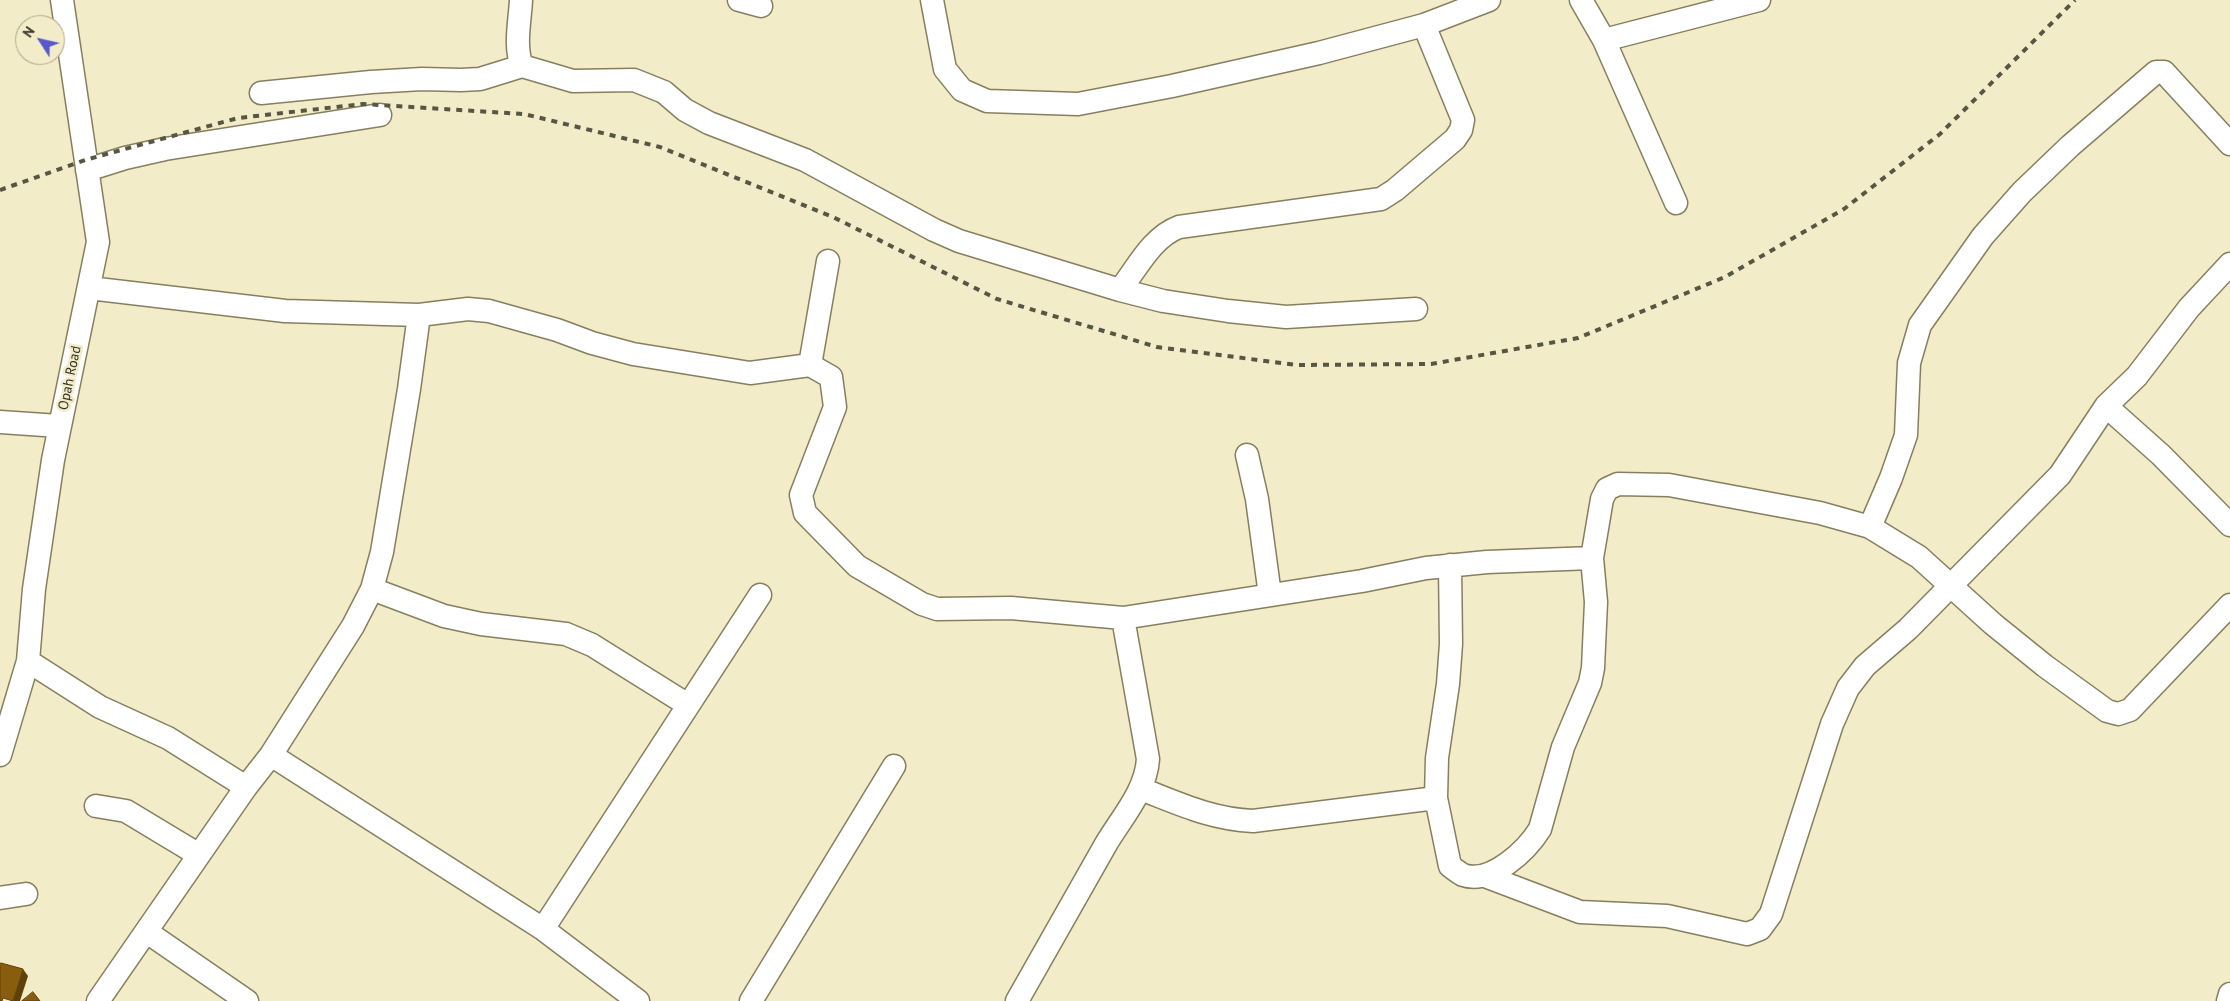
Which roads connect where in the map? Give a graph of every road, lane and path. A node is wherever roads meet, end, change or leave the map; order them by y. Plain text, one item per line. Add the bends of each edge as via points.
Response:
1 (62, 0) edge
2 (521, 0) edge
3 (739, 0) edge
4 (932, 0) edge
5 (1489, 0) edge
6 (1581, 0) edge
7 (1759, 0) edge
8 (761, 6) dead end
9 (1424, 25) junction
10 (1604, 40) junction
11 (522, 66) junction
12 (261, 92) dead end
13 (380, 115) dead end
14 (2230, 144) edge
15 (88, 170) junction
16 (1676, 203) dead end
17 (828, 260) dead end
18 (2230, 264) edge
19 (89, 288) junction
20 (1120, 290) junction
21 (1416, 308) dead end
22 (419, 315) junction
23 (810, 364) junction
24 (2106, 406) junction
25 (0, 422) edge
26 (59, 426) junction
27 (1247, 455) dead end
28 (2230, 525) edge
29 (1870, 528) junction
30 (1592, 558) junction
31 (1450, 565) junction
32 (1952, 585) junction
33 (372, 589) junction
34 (760, 595) dead end
35 (1270, 595) junction
36 (2230, 605) edge
37 (1123, 618) junction
38 (28, 661) junction
39 (688, 705) junction
40 (0, 755) edge
41 (271, 755) junction
42 (894, 766) dead end
43 (246, 787) junction
44 (1141, 789) junction
45 (1436, 798) junction
46 (96, 806) dead end
47 (199, 855) junction
48 (1485, 876) junction
49 (26, 894) dead end
50 (0, 898) edge
51 (543, 929) junction
52 (147, 932) junction
53 (2230, 994) edge
54 (98, 1001) edge
55 (247, 1001) edge
56 (638, 1001) edge
57 (751, 1001) edge
58 (1016, 1001) edge
59 (2228, 1001) edge

1 - 15 street, Opah Road
2 - 11 street via 518,45
3 - 8 street
4 - 9 street via 944,69 962,90 987,101 1078,104 1319,54
5 - 9 street
6 - 10 street
7 - 10 street
9 - 20 street via 1463,120 1462,130 1455,139 1381,199 1179,227 1158,240
10 - 16 street
11 - 12 street via 480,78 372,82
11 - 20 street via 573,81 634,80 664,92 685,110 709,123 805,160 934,230
13 - 15 street via 165,149
14 - 29 street via 2164,72 2156,72 2022,192 1983,236 1920,325 1909,363 1906,435
15 - 19 street, Opah Road via 98,242
17 - 23 street
18 - 24 street via 2189,308 2136,376
19 - 22 street via 285,311
19 - 26 street, Opah Road
20 - 21 street via 1163,301 1286,317
22 - 23 street via 468,309 489,311 633,354 750,373
22 - 33 street via 382,552
23 - 37 street via 831,377 835,407 801,495 805,513 857,566 936,609 1011,608
24 - 28 street via 2162,455
24 - 32 street via 2060,475
25 - 26 street
26 - 38 street, Opah Road via 34,589
27 - 35 street via 1257,499
29 - 30 street via 1820,513 1678,486 1618,484 1607,489 1602,499
29 - 32 street via 1919,557
30 - 31 street
30 - 48 street via 1596,602 1590,683 1563,747 1540,829 1523,851
31 - 35 street
31 - 45 street via 1451,644 1437,758
32 - 36 street via 2045,666 2107,711 2118,714 2130,710
32 - 48 street via 1865,666 1848,688 1832,724 1771,914 1760,929 1747,934 1667,916 1580,912
33 - 39 street via 444,616 481,624 566,634 592,645
33 - 41 street via 354,626
34 - 39 street
35 - 37 street
37 - 44 street via 1148,759
38 - 40 street, Opah Road
38 - 43 street via 100,706 168,738
39 - 51 street
41 - 43 street
41 - 51 street
42 - 57 street
43 - 47 street
44 - 45 street via 1205,815 1253,821
44 - 58 street
45 - 48 street via 1450,866 1463,875
46 - 47 street via 126,811
47 - 52 street
49 - 50 street
51 - 56 street
52 - 54 street
52 - 55 street
53 - 59 street

